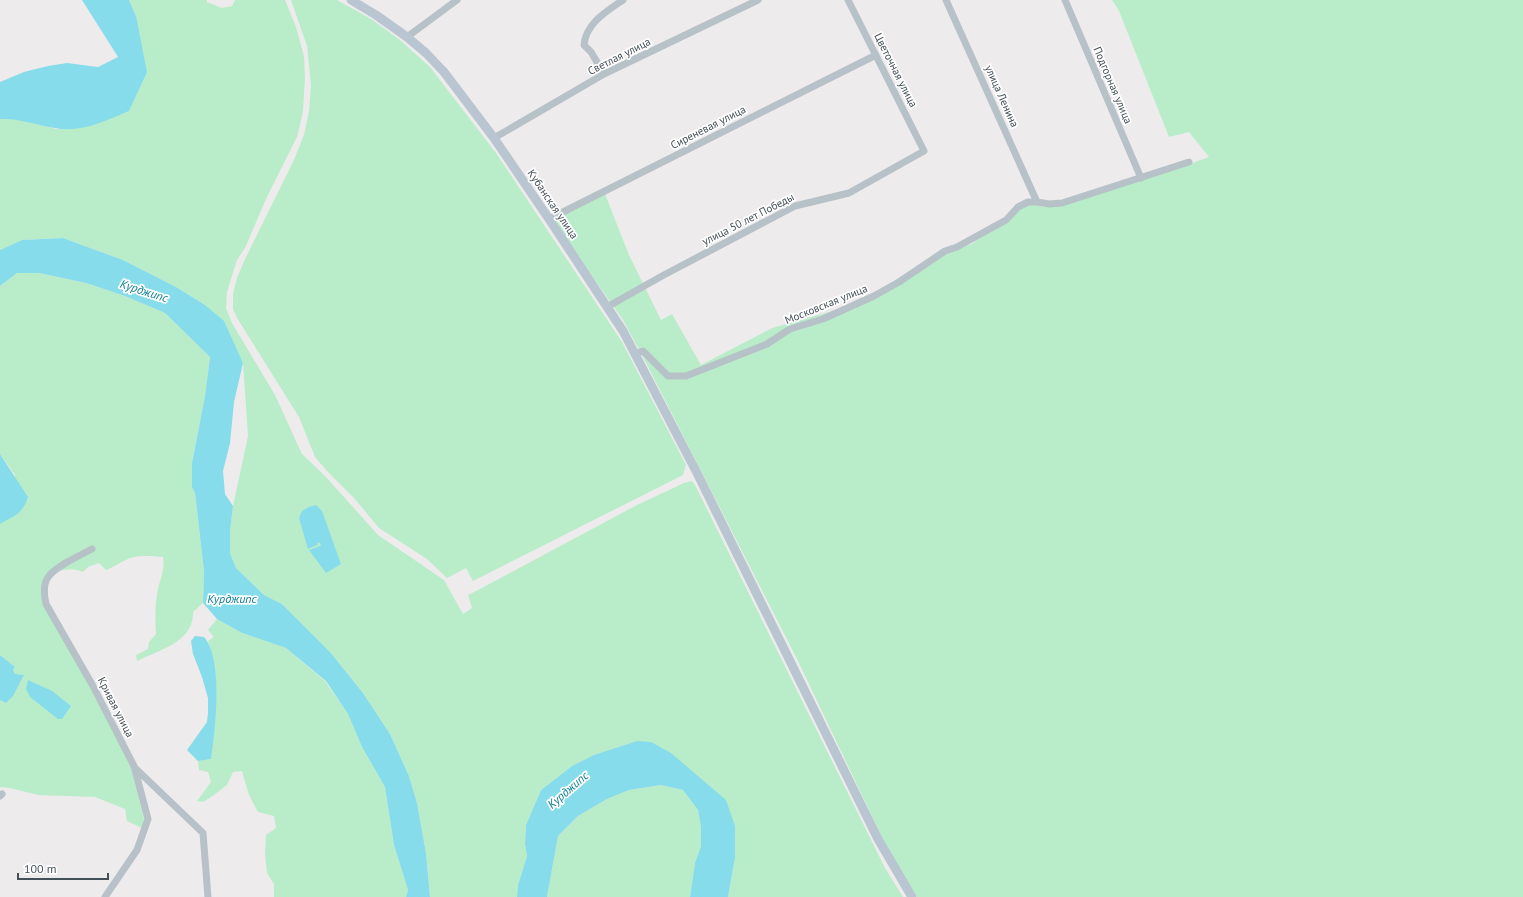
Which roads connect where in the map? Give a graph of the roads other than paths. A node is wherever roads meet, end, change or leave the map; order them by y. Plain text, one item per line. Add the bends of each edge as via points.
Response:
1 (351, 0) edge
2 (457, 0) edge
3 (623, 0) edge
4 (758, 0) edge
5 (848, 0) edge
6 (946, 0) edge
7 (1065, 0) edge
8 (407, 37) junction
9 (876, 55) junction
10 (604, 74) junction
11 (494, 138) junction
12 (924, 151) joint
13 (1189, 162) dead end
14 (1141, 178) junction
15 (1037, 202) junction
16 (549, 219) junction
17 (607, 307) junction
18 (635, 354) junction
19 (92, 549) dead end
20 (134, 766) junction
21 (105, 897) edge
22 (208, 897) edge
23 (912, 897) edge

1 - 8 main road, Кубанская улица via 376,14
2 - 8 street
3 - 10 street via 592,24 584,38 584,45
4 - 10 street, Светлая улица
5 - 9 street, Цветочная улица
6 - 15 street, улица Ленина
7 - 14 street, Подгорная улица
8 - 11 main road, Кубанская улица via 444,72
9 - 12 street, Цветочная улица
9 - 16 street, Сиреневая улица
10 - 11 street, Светлая улица
11 - 16 main road, Кубанская улица
12 - 17 street, улица 50 лет Победы via 849,193 795,206
13 - 14 street, Московская улица
14 - 15 street, Московская улица via 1062,203
15 - 18 street, Московская улица via 1018,206 1006,220 957,247 944,251 874,296 823,319 790,329 768,344 686,376 668,376 643,351
16 - 17 main road, Кубанская улица
17 - 18 main road, Кубанская улица
18 - 23 main road, Кубанская улица via 878,839
19 - 20 street, Кривая улица via 48,577 44,594 46,604 93,686
20 - 21 street, Кривая улица via 148,819 137,850
20 - 22 street via 203,833

